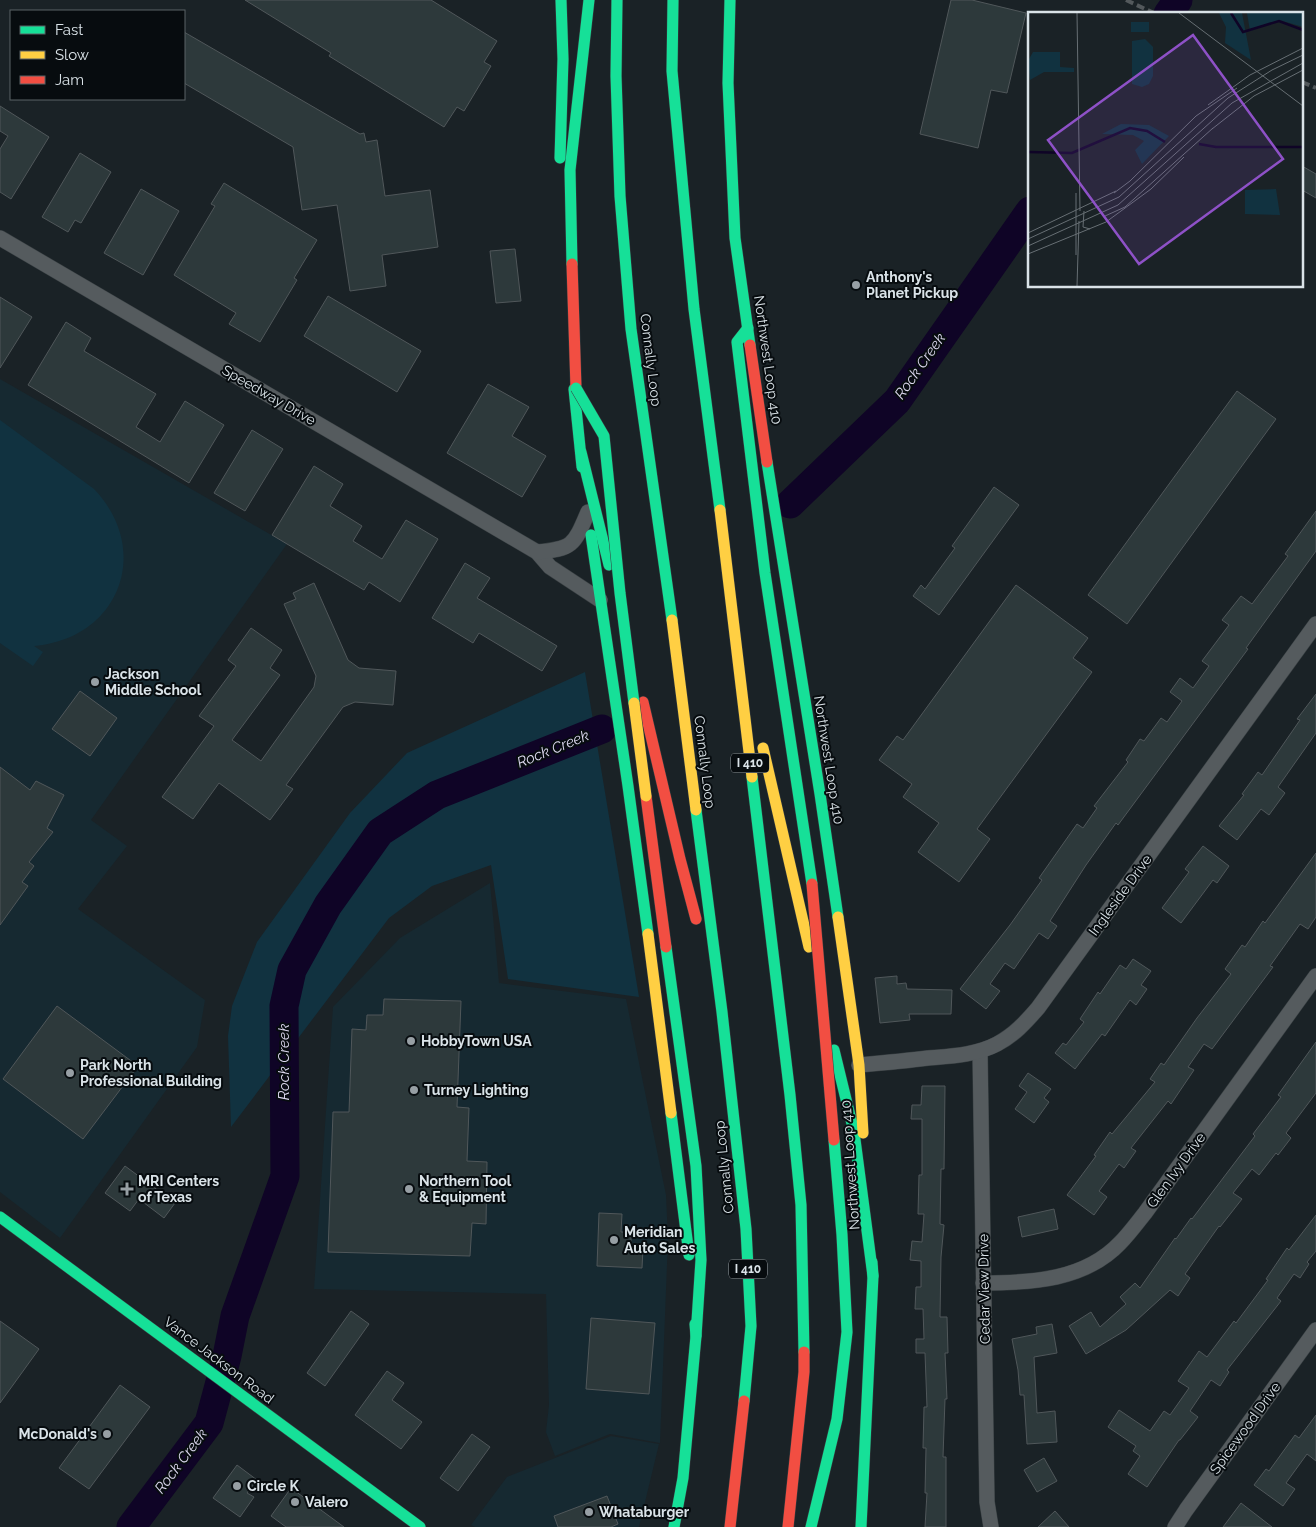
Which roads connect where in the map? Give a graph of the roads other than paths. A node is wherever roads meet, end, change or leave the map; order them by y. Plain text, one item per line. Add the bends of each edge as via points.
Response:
1 (561, 0) edge
2 (589, 0) edge
3 (617, 0) edge
4 (674, 0) edge
5 (730, 0) edge
6 (0, 238) edge
7 (748, 328) junction
8 (581, 452) junction
9 (588, 512) junction
10 (537, 552) junction
11 (600, 600) junction
12 (733, 618) junction
13 (1316, 624) edge
14 (1316, 976) edge
15 (722, 1012) junction
16 (980, 1051) junction
17 (859, 1065) junction
18 (0, 1217) edge
19 (873, 1276) junction
20 (984, 1284) junction
21 (1316, 1330) edge
22 (696, 1336) junction
23 (418, 1527) edge
24 (674, 1527) edge
25 (730, 1527) edge
26 (788, 1527) edge
27 (811, 1527) edge
28 (861, 1527) edge
29 (991, 1527) edge
30 (1175, 1527) edge

1 - 8 main road via 563,241
2 - 22 main road, bridge via 570,170 576,388 604,436 620,593 696,1166 701,1260
3 - 15 main road, Connally Loop / I 410 via 620,196 631,328
4 - 12 main road, I 410 via 672,71 694,309
5 - 7 main road, Northwest Loop 410 via 728,83 736,238
6 - 10 street, Speedway Drive
7 - 17 main road, Northwest Loop 410
7 - 27 main road, bridge via 738,342 766,583 812,884 842,1235 847,1332 837,1418
8 - 9 main road
8 - 15 main road via 680,859
9 - 10 street via 569,545 560,550
9 - 11 main road
10 - 11 street, Speedway Drive via 550,567
11 - 22 main road via 679,1170
12 - 19 main road via 854,1132
12 - 26 main road, I 410 via 801,1204 804,1372
13 - 16 street, Ingleside Drive via 1038,1008 1011,1036
14 - 20 street, Glen Ivy Drive via 1120,1243 1080,1271 1047,1280
15 - 25 main road, Connally Loop / I 410 via 746,1229 751,1326
16 - 17 street, Ingleside Drive
16 - 20 street, Cedar View Drive
17 - 19 main road, Northwest Loop 410
18 - 23 main road, Vance Jackson Road
19 - 28 main road, Northwest Loop 410
20 - 29 street, Cedar View Drive via 987,1502
21 - 30 street, Spicewood Drive
22 - 24 main road via 684,1478

